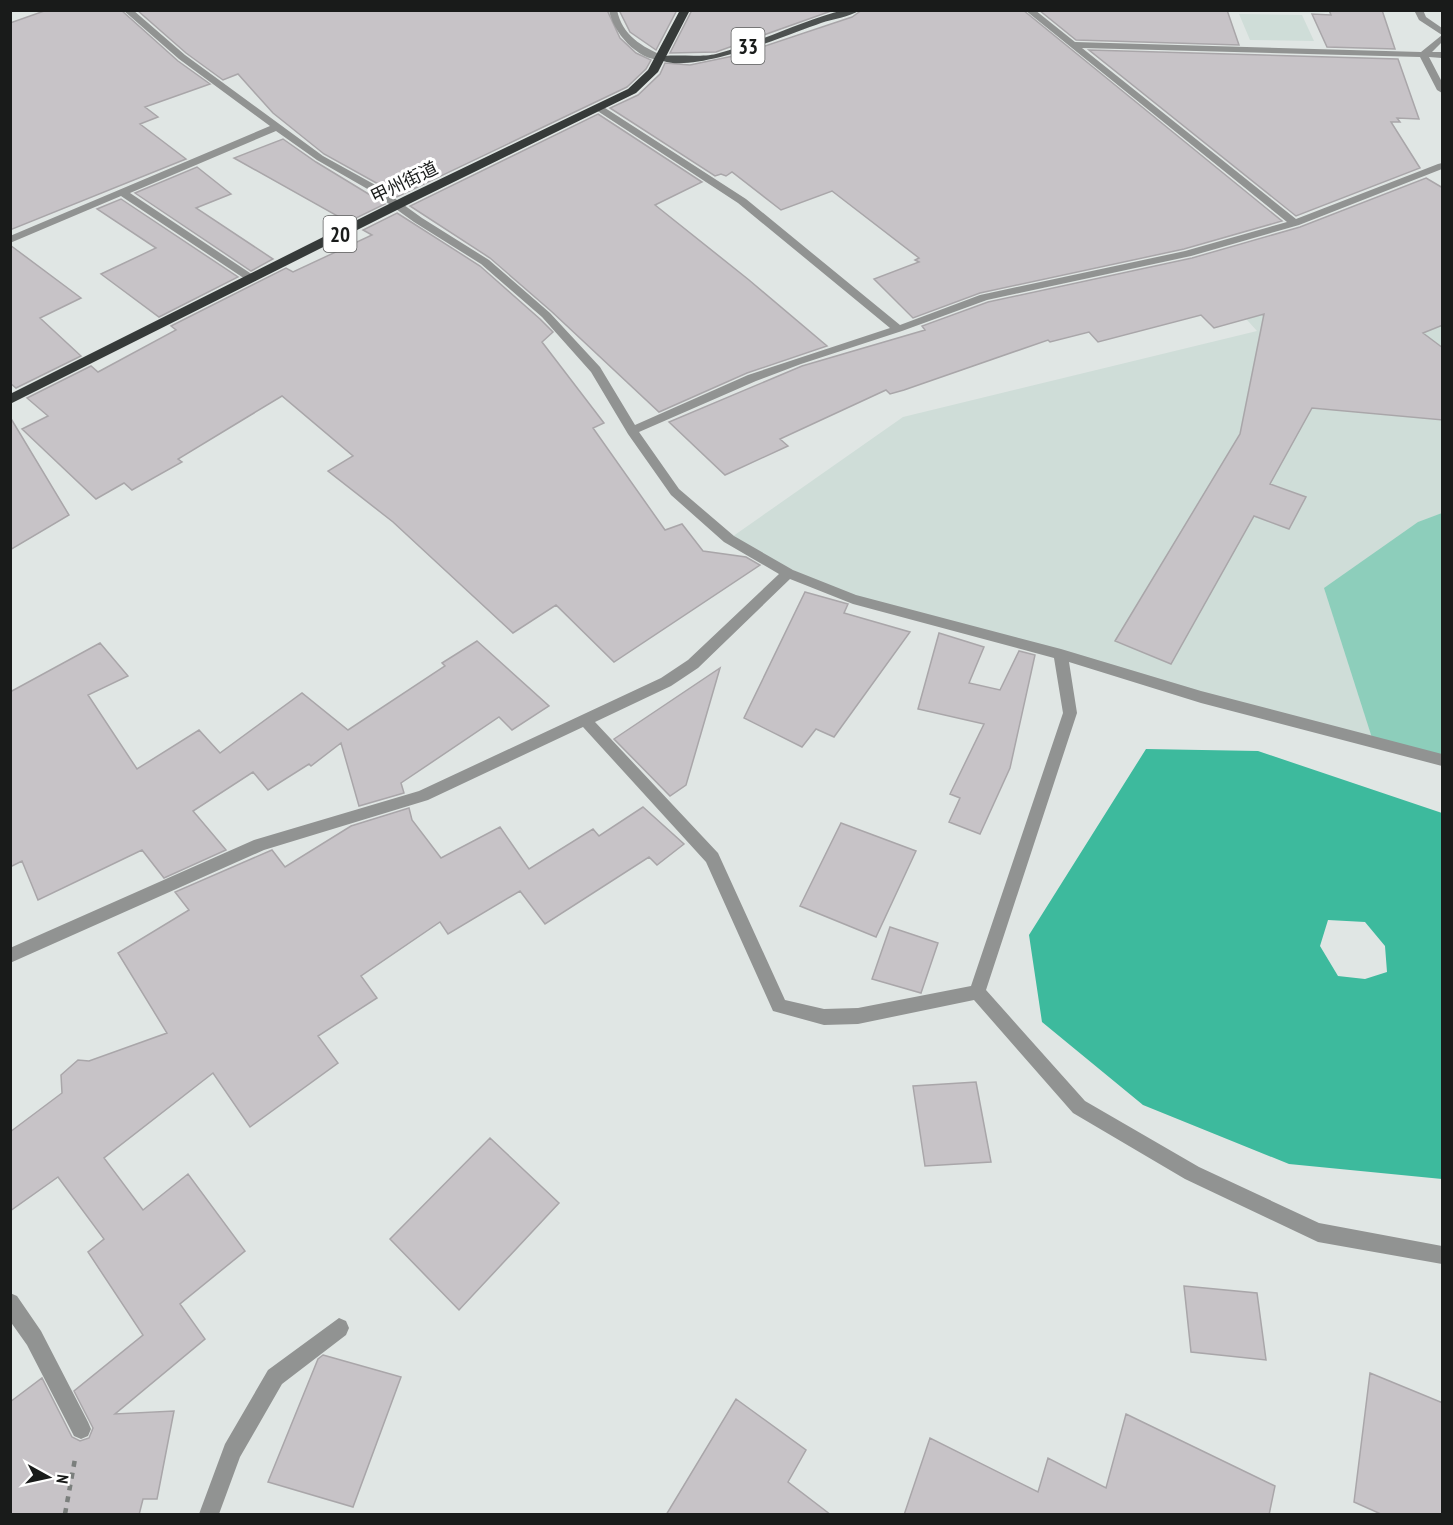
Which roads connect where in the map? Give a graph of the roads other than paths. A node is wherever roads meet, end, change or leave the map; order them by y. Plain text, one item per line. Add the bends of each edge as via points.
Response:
1 (127, 10) edge
2 (613, 10) edge
3 (685, 10) edge
4 (856, 10) edge
5 (1029, 10) edge
6 (1418, 10) edge
7 (1443, 33) edge
8 (1443, 38) edge
9 (1071, 45) junction
10 (1423, 55) junction
11 (1443, 55) edge
12 (661, 58) junction
13 (1443, 90) edge
14 (599, 108) junction
15 (279, 126) junction
16 (1443, 166) edge
17 (1429, 170) junction
18 (1443, 179) edge
19 (123, 193) junction
20 (399, 204) junction
21 (1295, 223) junction
22 (10, 240) edge
23 (252, 279) junction
24 (898, 329) junction
25 (10, 400) edge
26 (632, 431) junction
27 (788, 573) junction
28 (1061, 654) junction
29 (584, 719) junction
30 (1443, 760) edge
31 (10, 956) edge
32 (977, 992) junction
33 (1443, 1255) edge
34 (10, 1303) edge
35 (339, 1329) dead end
36 (81, 1429) road end
37 (209, 1515) edge

1 - 15 street via 182,57
2 - 12 street via 617,26 626,36 642,51
3 - 12 highway, 甲州街道 / 20
4 - 12 main road, 33 via 716,57
5 - 9 street
6 - 7 street via 1422,18
8 - 10 street
9 - 10 street
9 - 21 street
10 - 11 street
10 - 13 street
12 - 14 highway, 甲州街道 / 20 via 653,72 632,91
14 - 20 highway, 甲州街道 / 20
14 - 24 street via 742,201
15 - 19 street
15 - 20 street via 321,158
16 - 17 street
17 - 18 street
17 - 21 street
19 - 22 street
19 - 23 street
20 - 23 highway, 甲州街道 / 20
20 - 26 street via 485,262 546,315 596,370
21 - 24 street via 1188,254 984,297
23 - 25 highway, 甲州街道 / 20
24 - 26 street via 796,361
26 - 27 street via 675,492 699,515 729,539
27 - 28 street via 853,599
27 - 29 street via 693,664 666,682
28 - 30 street via 1201,697
28 - 32 street via 1070,713
29 - 31 street via 423,796 260,844
29 - 32 street via 712,858 779,1006 824,1017 858,1016
32 - 33 street via 1080,1107 1191,1173 1318,1232
34 - 36 street via 34,1338
35 - 37 street via 275,1377 232,1451

